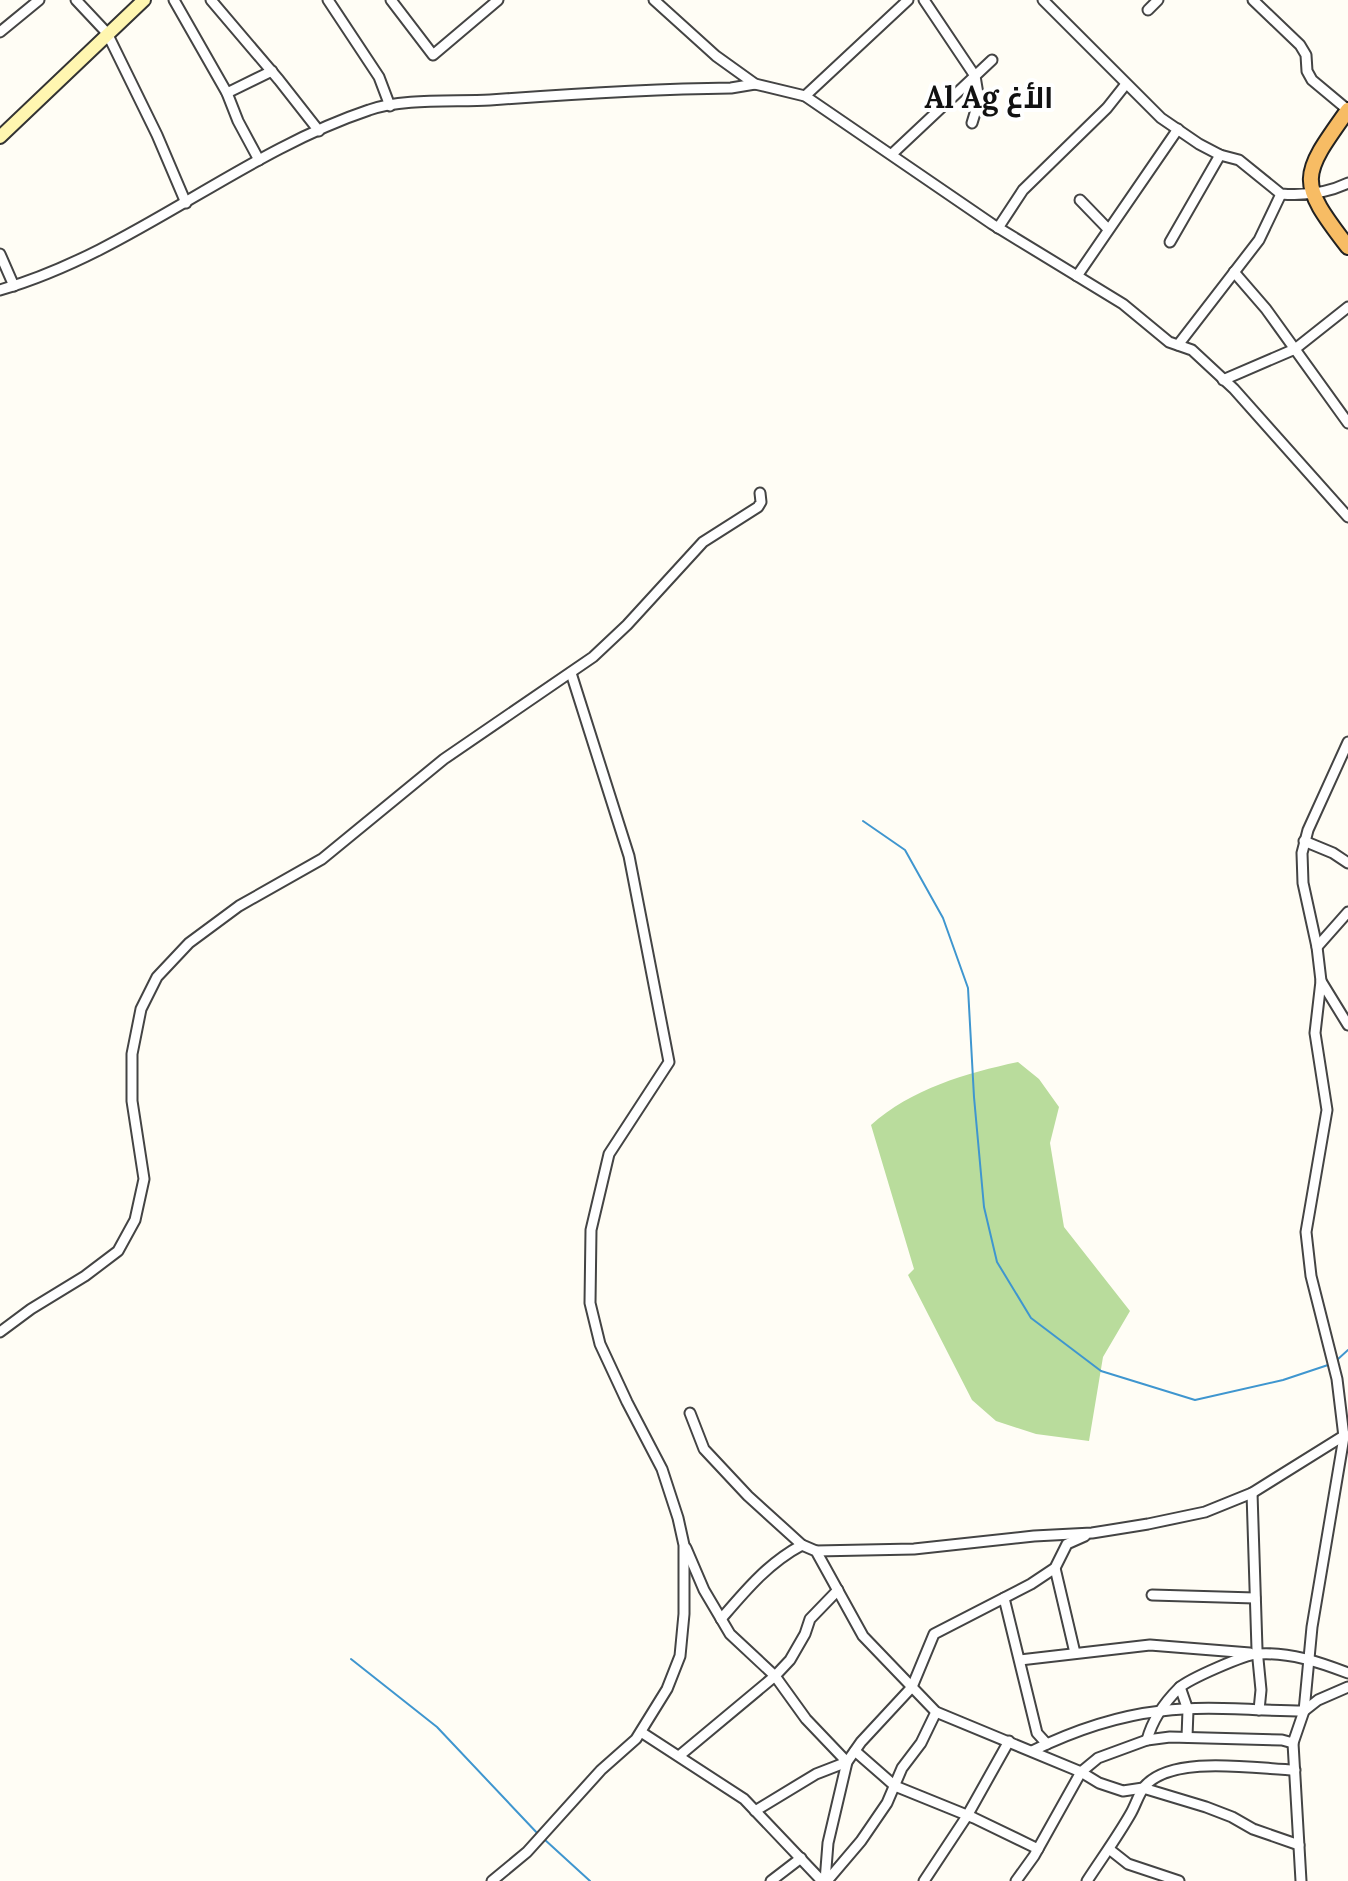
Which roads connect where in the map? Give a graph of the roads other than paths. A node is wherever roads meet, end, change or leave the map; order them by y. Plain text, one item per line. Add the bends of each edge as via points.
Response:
1 (39, 0) edge
2 (76, 0) edge
3 (144, 0) edge
4 (174, 0) edge
5 (328, 0) edge
6 (391, 0) edge
7 (498, 0) edge
8 (654, 0) edge
9 (908, 0) edge
10 (924, 0) edge
11 (1043, 0) edge
12 (1158, 0) edge
13 (1253, 0) edge
14 (216, 1) edge
15 (1148, 10) dead end
16 (0, 32) edge
17 (107, 33) junction
18 (992, 60) dead end
19 (272, 71) junction
20 (975, 76) junction
21 (755, 84) junction
22 (1126, 84) junction
23 (227, 93) junction
24 (805, 96) junction
25 (390, 106) junction
26 (1348, 110) edge
27 (972, 123) dead end
28 (1178, 129) junction
29 (319, 131) junction
30 (0, 137) edge
31 (892, 154) junction
32 (1220, 155) junction
33 (259, 160) junction
34 (1348, 183) edge
35 (1281, 194) junction
36 (1311, 194) junction
37 (1080, 200) dead end
38 (186, 203) junction
39 (998, 228) junction
40 (1108, 229) junction
41 (1170, 242) dead end
42 (1348, 247) edge
43 (0, 254) edge
44 (1234, 272) junction
45 (1077, 276) junction
46 (14, 286) junction
47 (0, 290) edge
48 (1348, 307) edge
49 (1178, 345) junction
50 (1295, 349) junction
51 (1223, 380) junction
52 (1348, 423) edge
53 (760, 493) dead end
54 (1348, 517) edge
55 (571, 673) junction
56 (1348, 742) edge
57 (1304, 841) junction
58 (1348, 863) edge
59 (1348, 912) edge
60 (1317, 947) junction
61 (1321, 981) junction
62 (1348, 1025) edge
63 (0, 1332) edge
64 (690, 1413) dead end
65 (1347, 1438) edge
66 (1252, 1493) junction
67 (1092, 1533) junction
68 (684, 1545) junction
69 (802, 1545) junction
70 (816, 1551) junction
71 (1055, 1568) junction
72 (838, 1590) junction
73 (1152, 1595) dead end
74 (1004, 1598) junction
75 (1255, 1598) junction
76 (721, 1619) junction
77 (1075, 1653) junction
78 (1257, 1653) junction
79 (1309, 1659) junction
80 (1020, 1660) junction
81 (1348, 1673) edge
82 (775, 1676) junction
83 (912, 1687) junction
84 (1180, 1687) junction
85 (1348, 1687) edge
86 (1188, 1710) junction
87 (1259, 1710) junction
88 (1161, 1711) junction
89 (1304, 1711) junction
90 (936, 1712) junction
91 (641, 1732) junction
92 (1187, 1737) junction
93 (1147, 1740) junction
94 (1009, 1741) junction
95 (1293, 1743) junction
96 (1047, 1744) junction
97 (855, 1751) junction
98 (1032, 1751) junction
99 (679, 1756) junction
100 (847, 1762) junction
101 (1295, 1770) junction
102 (1081, 1772) junction
103 (895, 1786) junction
104 (1143, 1788) junction
105 (755, 1811) junction
106 (967, 1816) junction
107 (1299, 1845) junction
108 (1038, 1849) junction
109 (1109, 1849) junction
110 (801, 1858) junction
111 (492, 1881) edge
112 (771, 1881) edge
113 (825, 1881) edge
114 (924, 1881) edge
115 (1016, 1881) edge
116 (1087, 1881) edge
117 (1179, 1881) edge
118 (1301, 1881) edge

1 - 16 street
2 - 17 street
3 - 17 main road
4 - 23 street
5 - 25 street via 379,77
6 - 7 street via 433,55
8 - 21 street
9 - 24 street
10 - 20 street
11 - 22 street
12 - 15 street
13 - 26 street via 1300,45 1312,80
14 - 19 street
17 - 30 main road
17 - 38 street
18 - 20 street
19 - 23 street
19 - 29 street
20 - 27 street via 979,100
20 - 31 street
21 - 24 street
21 - 25 street
22 - 28 street
22 - 39 street via 1023,190
23 - 33 street
24 - 31 street
25 - 29 street
26 - 36 highway via 1311,166
28 - 32 street
28 - 40 street
29 - 33 street
31 - 39 street
32 - 35 street via 1239,160
32 - 41 street
33 - 38 street
34 - 36 street
35 - 36 street
35 - 44 street via 1259,240
36 - 42 highway
37 - 40 street
38 - 46 street via 50,274
39 - 45 street
40 - 45 street
43 - 46 street
44 - 49 street
44 - 50 street
45 - 49 street
46 - 47 street
48 - 50 street
49 - 51 street via 1192,350
50 - 51 street
50 - 52 street
51 - 54 street
53 - 55 street via 758,507 703,542 627,625
55 - 63 street via 444,759 322,859 239,906 189,943 157,977 141,1009 132,1054 132,1101 144,1179 135,1220 118,1251
55 - 68 street via 629,856 669,1062 609,1154 591,1230 590,1303 600,1344 662,1469
56 - 57 street
57 - 58 street
57 - 60 street via 1303,883
59 - 60 street
60 - 61 street
61 - 62 street
61 - 65 street via 1315,1033 1327,1110 1306,1232
64 - 69 street via 704,1449
65 - 66 street
65 - 79 street via 1325,1539
66 - 67 street via 1205,1512
66 - 75 street
67 - 70 street via 914,1549
67 - 71 street via 1067,1544
68 - 76 street
68 - 91 street via 680,1656
69 - 70 street
69 - 76 street via 752,1582
70 - 72 street
71 - 74 street
71 - 77 street
72 - 82 street via 810,1619 790,1660
72 - 83 street via 863,1636
73 - 75 street
74 - 80 street
74 - 83 street via 934,1634
75 - 78 street
76 - 82 street
77 - 78 street via 1150,1645
77 - 80 street
78 - 79 street
78 - 84 street
78 - 87 street
79 - 81 street
79 - 89 street
80 - 96 street via 1037,1733
82 - 99 street
82 - 100 street
83 - 90 street
83 - 97 street
84 - 86 street
84 - 88 street
85 - 89 street
86 - 87 street
86 - 88 street
86 - 92 street
87 - 89 street
88 - 93 street
88 - 96 street via 1101,1723
89 - 95 street
90 - 94 street
90 - 103 street
91 - 99 street
91 - 111 street via 527,1852
92 - 93 street
92 - 95 street
93 - 102 street via 1098,1758
94 - 98 street
94 - 106 street
95 - 101 street
96 - 98 street
97 - 100 street
97 - 103 street
98 - 102 street
99 - 105 street
100 - 105 street
100 - 113 street
101 - 104 street via 1170,1770
101 - 107 street
102 - 104 street via 1123,1791
102 - 108 street
103 - 106 street
103 - 113 street via 861,1841
104 - 107 street
104 - 109 street
105 - 110 street
106 - 108 street
106 - 114 street
107 - 118 street
108 - 115 street
109 - 116 street
109 - 117 street via 1128,1864
110 - 112 street
110 - 113 street

